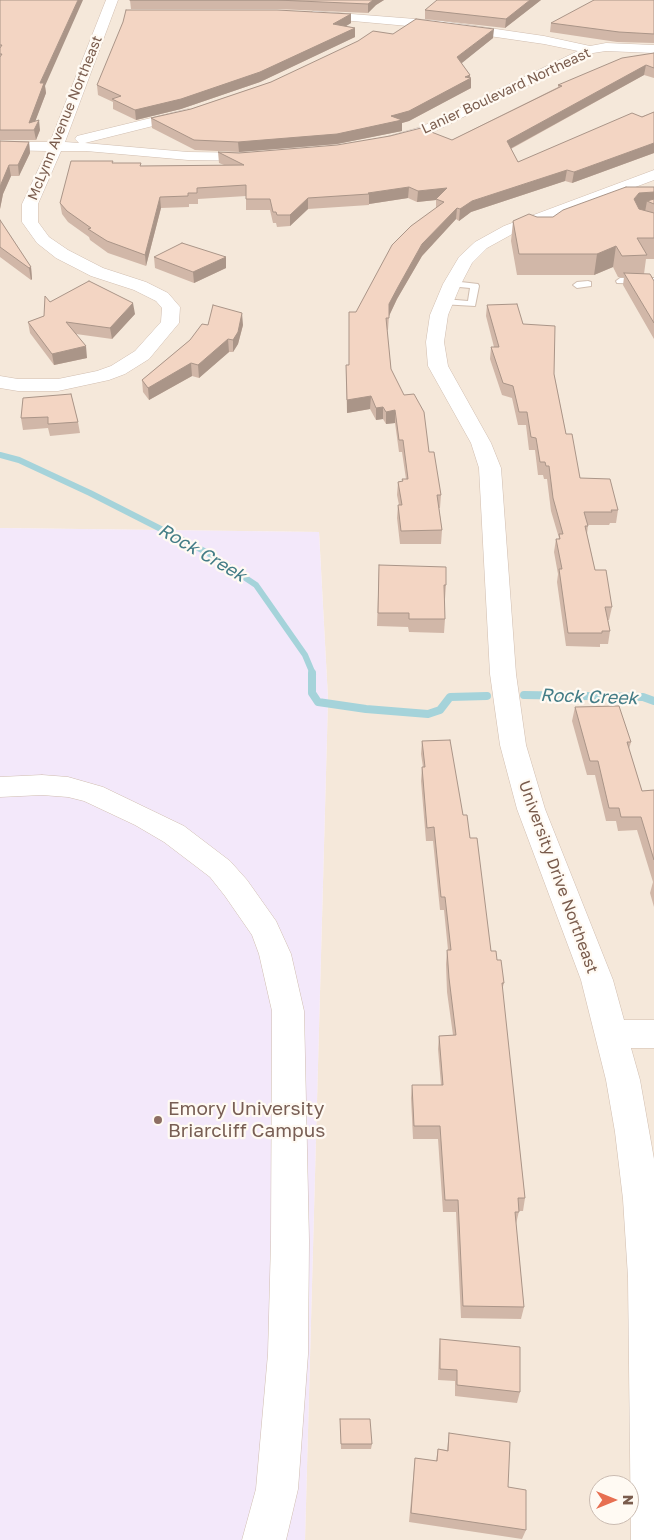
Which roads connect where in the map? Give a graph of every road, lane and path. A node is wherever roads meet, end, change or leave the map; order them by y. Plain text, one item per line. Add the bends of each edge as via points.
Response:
1 (112, 0) edge
2 (306, 15) edge
3 (396, 16) junction
4 (375, 32) edge
5 (590, 50) junction
6 (651, 52) edge
7 (568, 60) junction
8 (585, 64) junction
9 (202, 109) edge
10 (450, 126) junction
11 (0, 146) edge
12 (380, 148) edge
13 (54, 149) junction
14 (0, 154) edge
15 (269, 161) edge
16 (654, 174) edge
17 (620, 281) dead end
18 (654, 281) edge
19 (588, 284) dead end
20 (577, 285) dead end
21 (0, 382) edge
22 (0, 787) edge
23 (612, 1034) junction
24 (654, 1034) edge
25 (264, 1540) edge
26 (653, 1540) edge

1 - 13 street, McLynn Avenue Northeast via 113,14
2 - 3 street
3 - 4 street
3 - 5 street
5 - 6 street, Lanier Boulevard Northeast via 606,47
5 - 7 street, Lanier Boulevard Northeast
6 - 8 street, Lanier Boulevard Northeast
7 - 8 street
7 - 10 street, Lanier Boulevard Northeast
8 - 10 street, Lanier Boulevard Northeast via 471,124
9 - 13 street
10 - 12 street, Lanier Boulevard Northeast via 431,140
11 - 13 street
13 - 14 street
13 - 15 street via 211,166
13 - 21 street, McLynn Avenue Northeast via 30,204 30,222 38,234 50,246 75,261 162,297 171,307 172,318 142,355 102,376 51,385
16 - 23 street, University Drive Northeast via 494,237 473,252 465,261 461,294 439,315 435,335 438,366 481,443 490,468 503,674 515,752 531,809 585,949
17 - 18 lane
19 - 20 lane
22 - 25 street via 68,787 93,794 174,834 220,869 236,888 265,930 275,954 288,1012 288,1354 278,1480
23 - 24 street
23 - 26 street, University Drive Northeast via 633,1132 641,1199 650,1371

